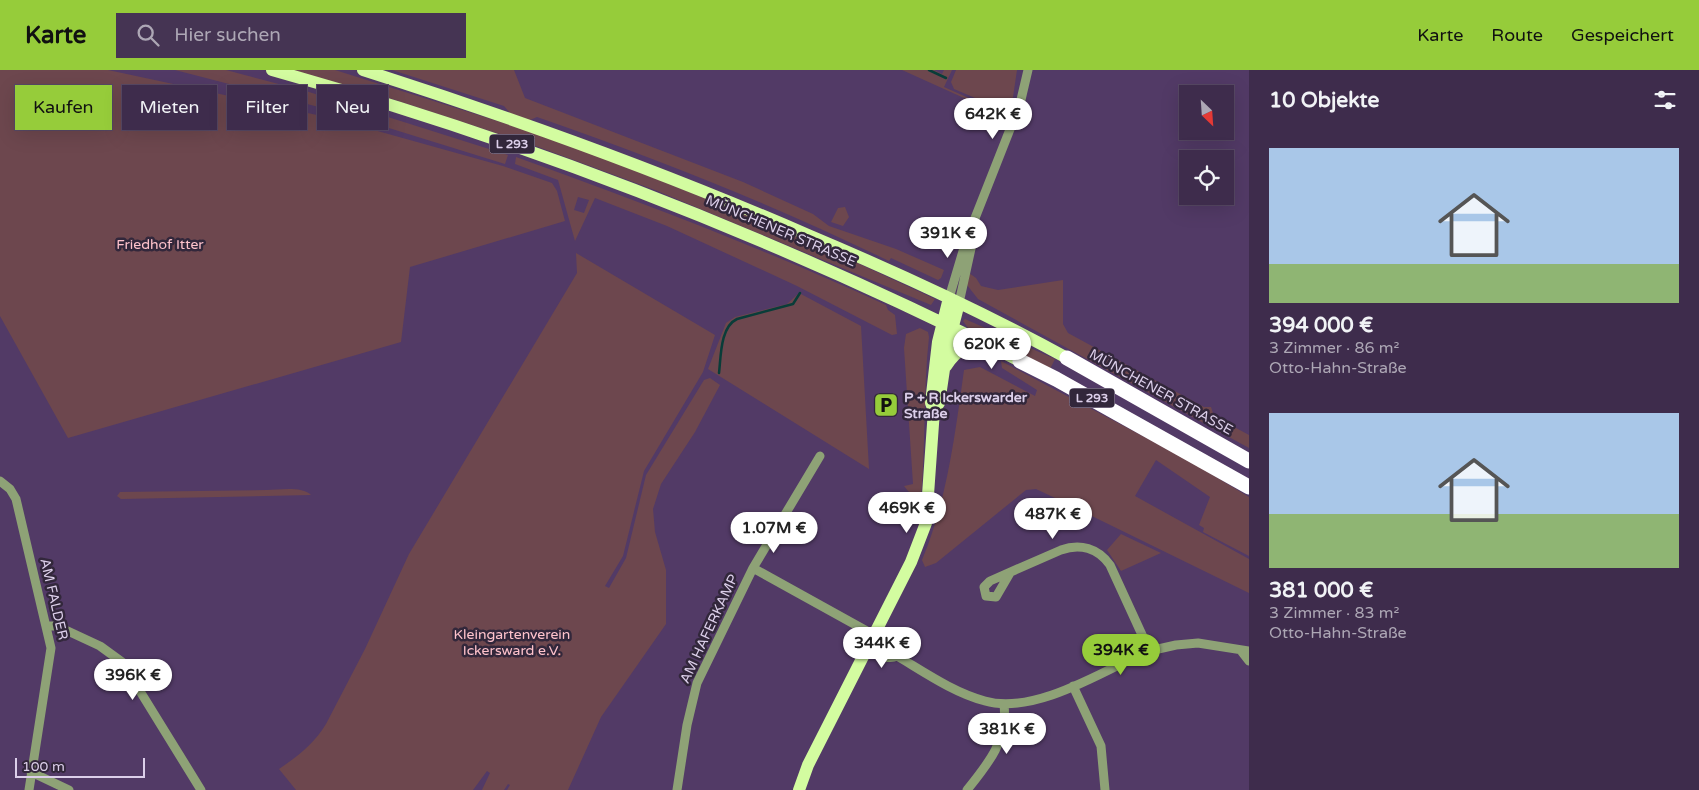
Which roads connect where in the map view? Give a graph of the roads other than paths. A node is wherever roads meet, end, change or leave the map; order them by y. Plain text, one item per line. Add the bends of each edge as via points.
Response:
1 (272, 70) edge
2 (363, 70) edge
3 (1028, 70) edge
4 (954, 301) junction
5 (947, 324) junction
6 (1067, 358) joint
7 (1020, 361) junction
8 (944, 368) junction
9 (934, 410) junction
10 (820, 456) dead end
11 (1249, 460) edge
12 (0, 481) edge
13 (1249, 487) edge
14 (753, 568) junction
15 (1010, 573) dead end
16 (46, 626) junction
17 (874, 635) junction
18 (867, 649) junction
19 (1149, 650) junction
20 (1246, 651) edge
21 (896, 656) junction
22 (1249, 661) edge
23 (1073, 686) junction
24 (1004, 705) junction
25 (31, 772) junction
26 (29, 790) edge
27 (69, 790) edge
28 (202, 790) edge
29 (677, 790) edge
30 (799, 790) edge
31 (967, 790) edge
32 (1105, 790) edge

1 - 5 main road, MÜNCHENER STRASSE / L 293 via 457,126 676,204
2 - 4 main road, MÜNCHENER STRASSE / L 293 via 682,182
3 - 4 street via 1020,104 966,242
4 - 5 main road
4 - 6 main road, MÜNCHENER STRASSE / L 293
5 - 7 main road, MÜNCHENER STRASSE / L 293
5 - 8 main road
5 - 9 main road via 938,342 931,396
6 - 11 highway, MÜNCHENER STRASSE / L 293
7 - 8 main road via 1007,360 971,347 958,352
7 - 13 highway, MÜNCHENER STRASSE / L 293
8 - 9 main road via 939,403
9 - 17 main road via 924,529
10 - 14 street, AM HAFERKAMP
12 - 16 street, AM FALDER via 16,499
14 - 17 street, AM HAFERKAMP
14 - 29 street, AM HAFERKAMP via 697,683 686,725
15 - 19 street via 1072,546 1102,553
16 - 25 street, AM FALDER via 52,648
16 - 28 street via 56,626 100,646 122,662
17 - 18 main road
17 - 21 street, AM HAFERKAMP via 896,652
18 - 21 street via 892,659
18 - 30 main road via 808,765
19 - 20 street via 1198,643
19 - 23 street
20 - 22 street
21 - 24 street via 960,691 983,701
23 - 24 street via 1034,700
23 - 32 street via 1102,746
24 - 31 street via 1001,741
25 - 26 street, AM FALDER
25 - 27 street

